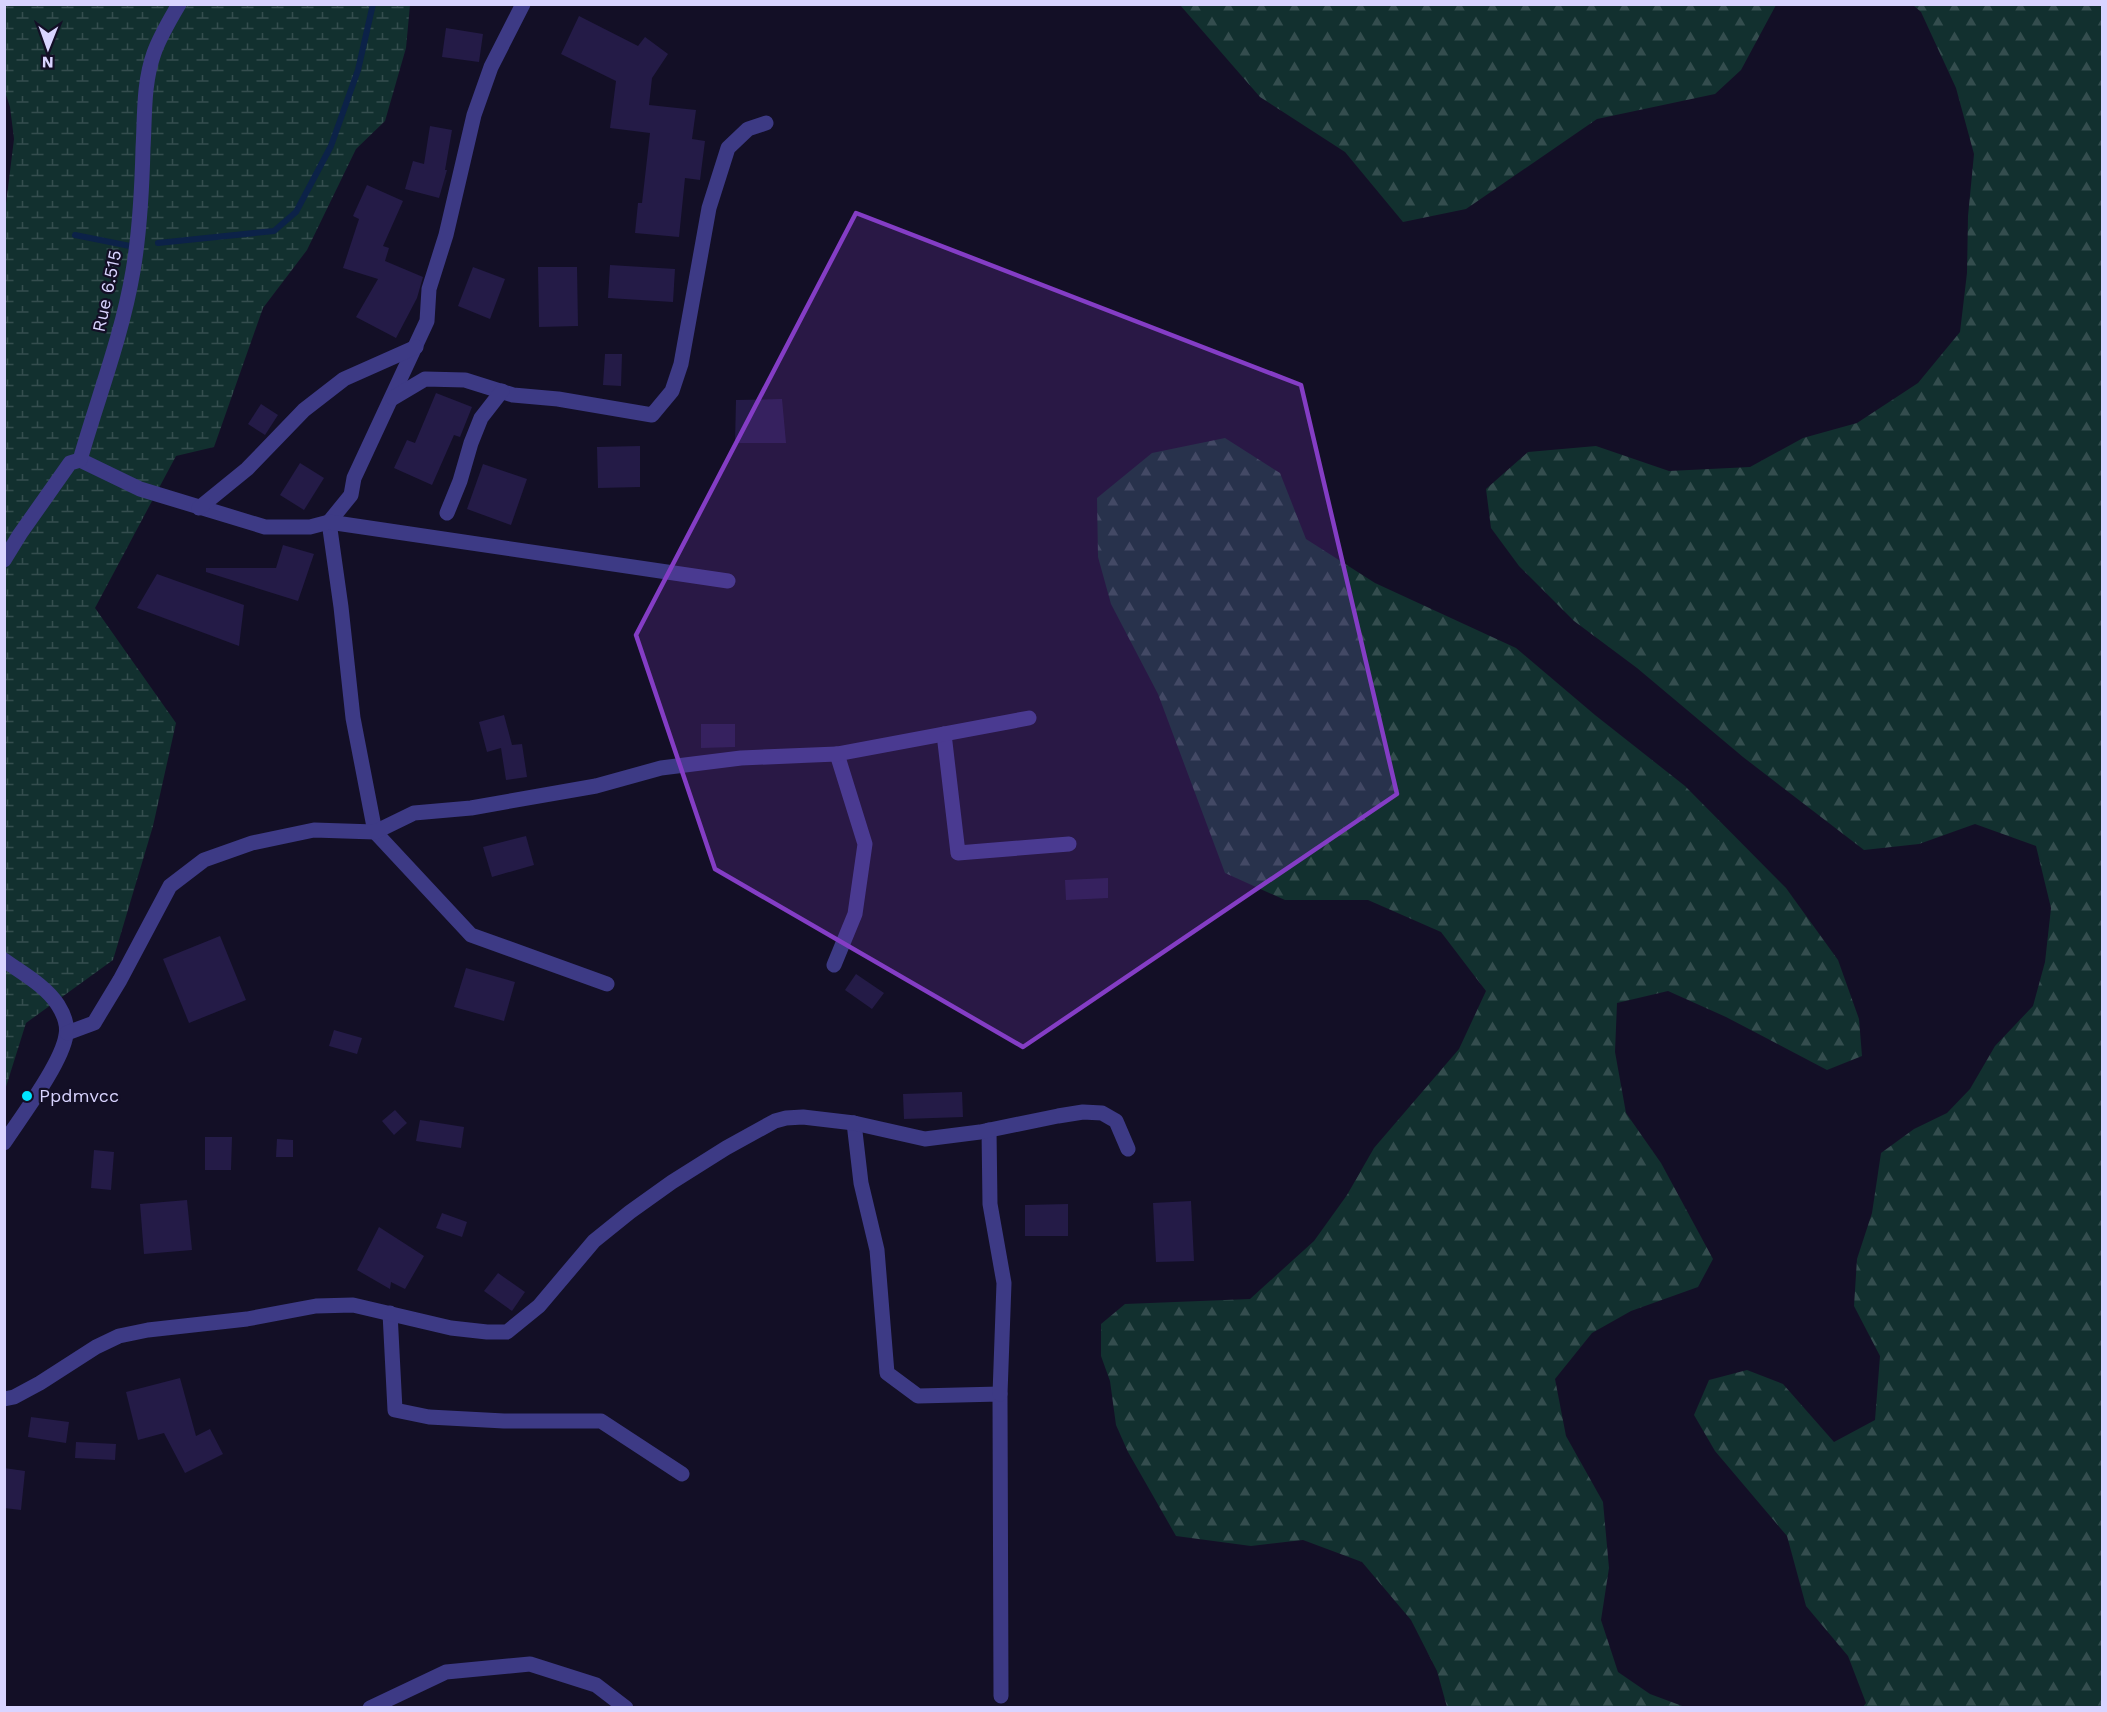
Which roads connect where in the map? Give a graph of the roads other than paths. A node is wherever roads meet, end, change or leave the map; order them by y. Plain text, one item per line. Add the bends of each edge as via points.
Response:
1 (179, 4) edge
2 (523, 4) edge
3 (766, 123) dead end
4 (416, 347) junction
5 (502, 391) junction
6 (393, 398) junction
7 (80, 460) junction
8 (199, 508) junction
9 (447, 513) dead end
10 (329, 522) junction
11 (4, 560) edge
12 (728, 581) dead end
13 (1029, 718) dead end
14 (944, 734) junction
15 (837, 754) junction
16 (375, 832) junction
17 (1069, 844) dead end
18 (4, 960) edge
19 (834, 965) dead end
20 (607, 984) dead end
21 (67, 1033) junction
22 (854, 1123) junction
23 (989, 1130) junction
24 (4, 1143) edge
25 (1128, 1149) dead end
26 (390, 1312) junction
27 (1000, 1394) junction
28 (4, 1399) edge
29 (682, 1474) dead end
30 (1000, 1696) dead end
31 (370, 1707) edge
32 (626, 1707) edge

1 - 7 street, Rue 6.515 via 154,53 148,76 140,226 132,272 118,337
2 - 4 street via 491,67 474,115 429,289 427,321
3 - 5 street via 748,129 728,148 709,208 681,364 672,391 652,415
4 - 6 street
4 - 8 street via 345,379 303,411 247,469
5 - 6 street via 465,380 425,379
5 - 9 street via 481,418
6 - 10 street via 354,478 351,495
7 - 8 street via 140,489
7 - 11 street via 70,463
8 - 10 street via 265,527 310,527
10 - 12 street
10 - 16 street via 353,718
13 - 14 street
14 - 15 street
14 - 17 street via 958,853
15 - 16 street via 741,758 661,768 596,786 471,808 414,813
15 - 19 street via 865,844 855,914
16 - 20 street via 471,935
16 - 21 street via 314,830 252,843 204,860 170,886 94,1023
18 - 21 street via 57,1003
21 - 24 street via 61,1054
22 - 23 street via 925,1139
22 - 26 street via 786,1118 726,1148 672,1182 594,1241 540,1306 507,1332 451,1328
22 - 27 street via 861,1183 877,1250 887,1373 918,1396
23 - 25 street via 1083,1112 1102,1113 1116,1121
23 - 27 street via 990,1204 1004,1283
26 - 28 street via 353,1305 316,1306 119,1336 40,1383
26 - 29 street via 395,1410 450,1419 601,1421
27 - 30 street
31 - 32 street via 446,1672 530,1664 596,1685

